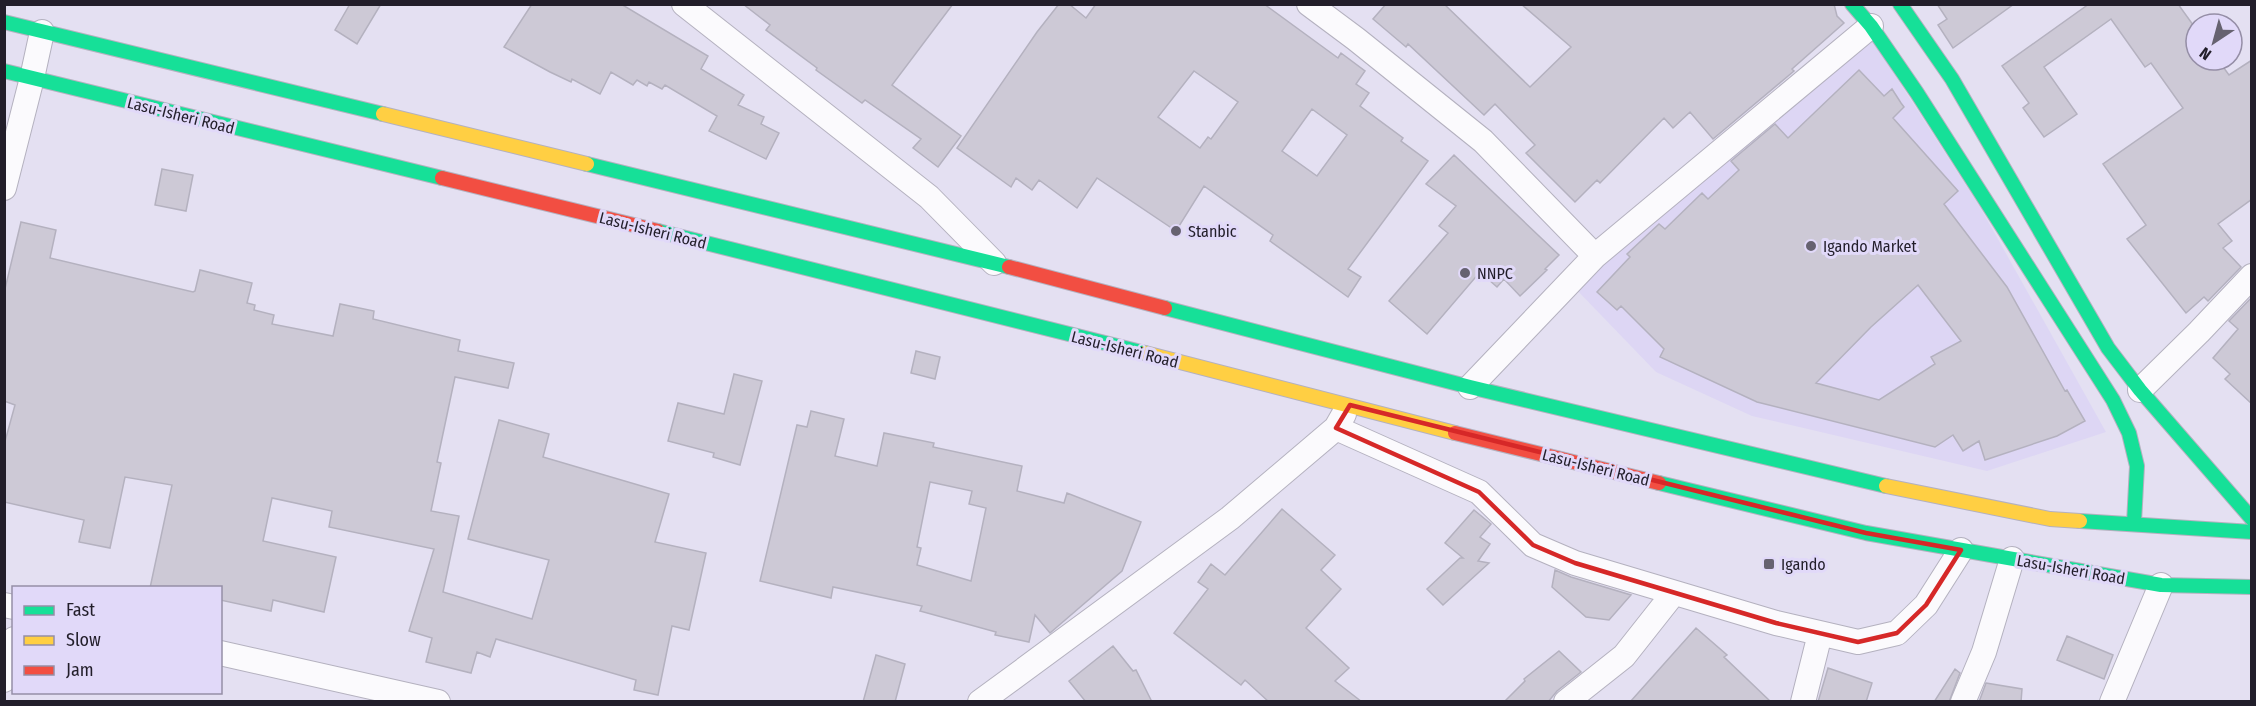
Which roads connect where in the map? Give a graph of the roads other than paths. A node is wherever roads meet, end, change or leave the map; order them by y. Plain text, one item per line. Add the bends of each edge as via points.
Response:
1 (684, 4) edge
2 (1309, 4) edge
3 (1852, 4) edge
4 (1900, 4) edge
5 (4, 22) edge
6 (1871, 26) junction
7 (42, 32) junction
8 (4, 71) edge
9 (32, 78) junction
10 (4, 188) edge
11 (1595, 256) junction
12 (994, 262) junction
13 (2252, 276) edge
14 (1470, 387) junction
15 (2140, 390) junction
16 (1350, 405) junction
17 (1336, 428) junction
18 (2252, 519) edge
19 (2134, 523) junction
20 (2252, 532) edge
21 (1961, 550) junction
22 (2012, 559) junction
23 (2161, 585) junction
24 (2252, 587) edge
25 (1673, 594) junction
26 (1820, 634) junction
27 (12, 647) edge
28 (222, 653) edge
29 (4, 680) edge
30 (438, 702) edge
31 (980, 702) edge
32 (1566, 702) edge
33 (1803, 702) edge
34 (1963, 702) edge
35 (2112, 702) edge

1 - 12 street via 929,197
2 - 11 street via 1483,141
3 - 6 main road
4 - 15 main road via 1952,79 2108,348
5 - 7 main road
6 - 11 street
6 - 19 main road via 2113,400 2129,433 2137,466
7 - 9 street
7 - 12 main road
8 - 9 main road, Lasu-Isheri Road
9 - 10 street
9 - 16 main road, Lasu-Isheri Road
11 - 14 street
12 - 14 main road
13 - 15 street
14 - 19 main road via 1876,484 2050,519
15 - 18 main road
16 - 17 street
16 - 21 main road, Lasu-Isheri Road via 1866,533
17 - 25 street via 1479,492 1533,545 1575,563
17 - 31 street via 1230,518
19 - 20 main road
21 - 22 main road, Lasu-Isheri Road
21 - 26 street via 1926,605 1897,633 1858,642
22 - 23 main road, Lasu-Isheri Road
22 - 34 street via 1984,652
23 - 24 main road, Lasu-Isheri Road
23 - 35 street
25 - 26 street
25 - 32 street via 1624,656
26 - 33 street
27 - 29 street
28 - 30 street

